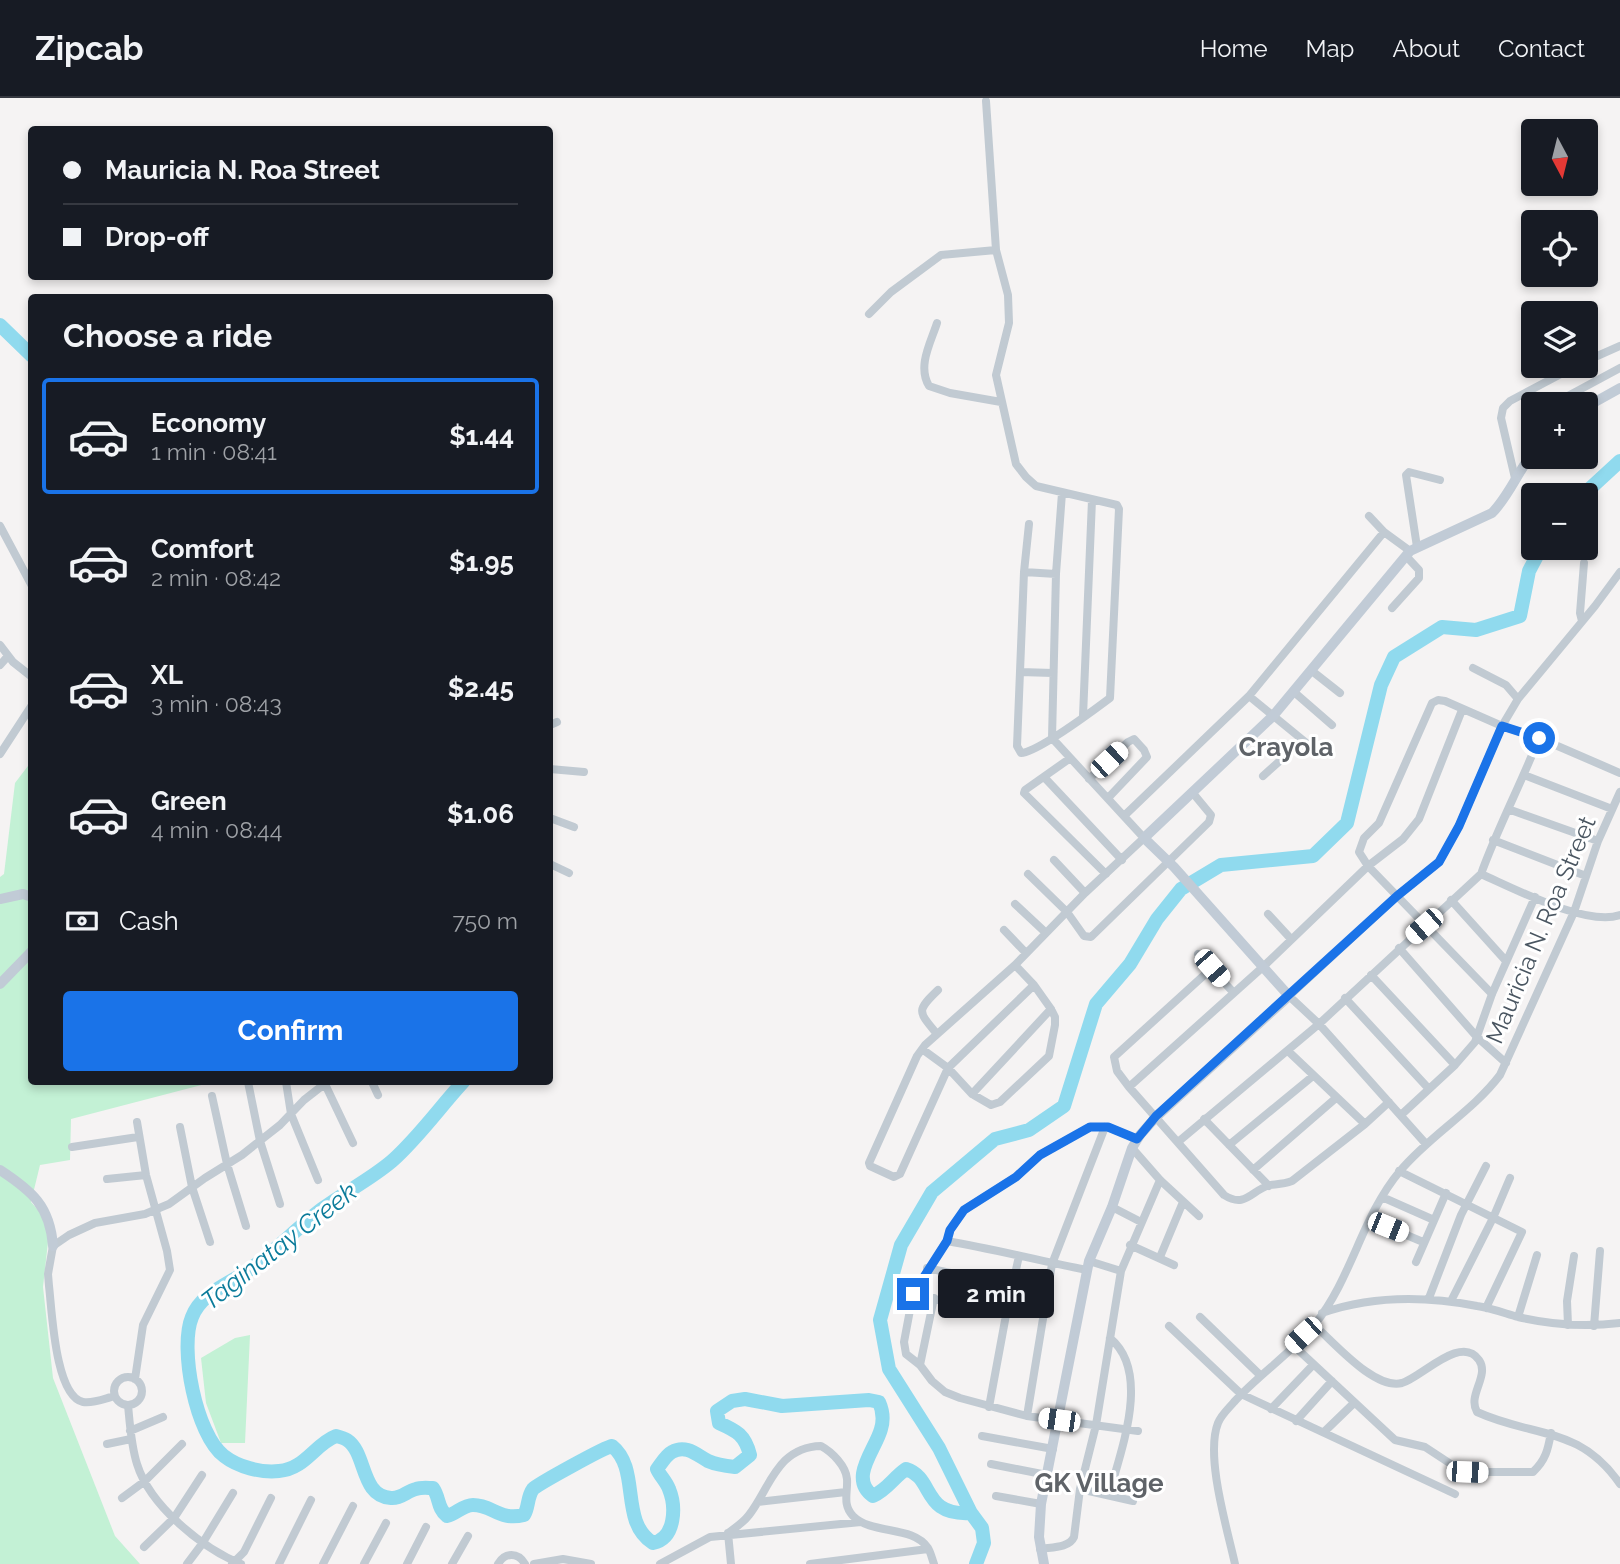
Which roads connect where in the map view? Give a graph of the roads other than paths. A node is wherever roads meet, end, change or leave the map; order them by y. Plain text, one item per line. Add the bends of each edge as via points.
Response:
1 (986, 101) dead end
2 (996, 250) junction
3 (869, 314) dead end
4 (937, 323) dead end
5 (1620, 346) edge
6 (1598, 356) edge
7 (1620, 368) edge
8 (1552, 378) edge
9 (1620, 388) edge
10 (1575, 392) edge
11 (1598, 400) edge
12 (1001, 402) junction
13 (1522, 469) edge
14 (1515, 478) junction
15 (1440, 480) dead end
16 (1062, 493) junction
17 (1092, 500) junction
18 (1368, 516) dead end
19 (1029, 524) dead end
20 (0, 526) edge
21 (1384, 532) junction
22 (1411, 551) junction
23 (1584, 563) dead end
24 (1024, 572) junction
25 (1620, 572) edge
26 (1056, 574) junction
27 (28, 578) edge
28 (1392, 608) dead end
29 (1582, 621) junction
30 (0, 645) edge
31 (8, 656) junction
32 (0, 665) edge
33 (1473, 668) dead end
34 (1312, 671) junction
35 (1020, 673) junction
36 (1053, 673) junction
37 (28, 674) edge
38 (1294, 692) junction
39 (1340, 692) dead end
40 (1249, 696) junction
41 (1518, 699) junction
42 (1462, 710) junction
43 (28, 711) edge
44 (1083, 716) junction
45 (1273, 716) junction
46 (1332, 725) dead end
47 (1502, 726) junction
48 (1052, 738) junction
49 (1539, 738) junction
50 (1302, 741) junction
51 (1315, 750) dead end
52 (0, 754) edge
53 (1069, 759) junction
54 (553, 769) edge
55 (584, 772) dead end
56 (1620, 773) edge
57 (1524, 775) junction
58 (1263, 776) dead end
59 (1044, 777) junction
60 (1089, 779) junction
61 (1192, 792) junction
62 (1620, 792) edge
63 (1109, 797) junction
64 (1507, 809) junction
65 (1612, 810) junction
66 (1124, 816) junction
67 (553, 819) edge
68 (574, 827) dead end
69 (1144, 838) junction
70 (1493, 840) junction
71 (1598, 841) junction
72 (1054, 860) dead end
73 (1122, 860) junction
74 (553, 865) edge
75 (1172, 865) junction
76 (1368, 866) junction
77 (569, 873) dead end
78 (1028, 874) dead end
79 (1106, 874) junction
80 (1481, 874) junction
81 (1586, 876) junction
82 (1085, 893) junction
83 (28, 896) edge
84 (1397, 896) junction
85 (1535, 897) junction
86 (0, 899) edge
87 (1451, 900) junction
88 (1015, 904) dead end
89 (1066, 912) junction
90 (1574, 912) junction
91 (1268, 914) dead end
92 (1620, 915) edge
93 (1424, 926) junction
94 (1004, 930) dead end
95 (1045, 932) junction
96 (1291, 940) junction
97 (1399, 948) junction
98 (1026, 953) junction
99 (1198, 954) dead end
100 (28, 955) edge
101 (1506, 961) junction
102 (1015, 965) junction
103 (1264, 966) junction
104 (1212, 968) junction
105 (1371, 975) junction
106 (0, 984) edge
107 (1034, 985) junction
108 (938, 990) dead end
109 (1233, 992) junction
110 (1492, 994) junction
111 (1289, 996) junction
112 (1345, 998) junction
113 (1051, 1009) junction
114 (1319, 1024) junction
115 (937, 1034) junction
116 (1477, 1037) junction
117 (922, 1049) junction
118 (1288, 1051) junction
119 (1506, 1063) junction
120 (1455, 1065) junction
121 (948, 1068) junction
122 (1313, 1076) junction
123 (249, 1085) edge
124 (286, 1085) edge
125 (322, 1085) edge
126 (326, 1085) edge
127 (373, 1085) edge
128 (1129, 1087) junction
129 (1429, 1089) junction
130 (972, 1094) junction
131 (378, 1095) dead end
132 (212, 1096) dead end
133 (1336, 1098) junction
134 (1389, 1102) junction
135 (290, 1114) junction
136 (1401, 1115) junction
137 (1156, 1116) junction
138 (1204, 1119) junction
139 (137, 1122) dead end
140 (1365, 1124) junction
141 (180, 1127) dead end
142 (1105, 1127) junction
143 (138, 1137) junction
144 (260, 1141) junction
145 (1178, 1142) junction
146 (353, 1143) dead end
147 (1135, 1144) junction
148 (1229, 1144) junction
149 (1426, 1144) junction
150 (72, 1147) dead end
151 (227, 1164) junction
152 (1486, 1166) dead end
153 (0, 1170) edge
154 (1254, 1170) junction
155 (1399, 1171) junction
156 (146, 1175) junction
157 (1510, 1178) dead end
158 (107, 1180) dead end
159 (318, 1180) dead end
160 (1160, 1180) junction
161 (1269, 1186) junction
162 (192, 1187) junction
163 (1446, 1193) junction
164 (1382, 1197) junction
165 (1183, 1202) junction
166 (1467, 1203) junction
167 (280, 1204) dead end
168 (1112, 1207) junction
169 (156, 1211) junction
170 (1199, 1216) dead end
171 (1493, 1218) junction
172 (1371, 1220) junction
173 (1434, 1220) junction
174 (1141, 1222) junction
175 (246, 1226) dead end
176 (947, 1241) junction
177 (209, 1242) dead end
178 (1423, 1242) junction
179 (1130, 1245) junction
180 (53, 1247) junction
181 (1600, 1251) dead end
182 (1537, 1255) dead end
183 (1020, 1256) junction
184 (1574, 1256) dead end
185 (1160, 1257) junction
186 (1416, 1262) dead end
187 (1052, 1264) junction
188 (1088, 1265) junction
189 (1174, 1265) dead end
190 (928, 1268) junction
191 (1121, 1270) junction
192 (1012, 1286) junction
193 (913, 1294) junction
194 (934, 1298) junction
195 (1429, 1298) junction
196 (1451, 1301) junction
197 (1486, 1308) junction
198 (1322, 1313) junction
199 (1006, 1315) junction
200 (1200, 1317) dead end
201 (1518, 1317) junction
202 (1620, 1323) edge
203 (1314, 1325) junction
204 (1568, 1325) junction
205 (1169, 1326) dead end
206 (1594, 1326) junction
207 (1110, 1338) junction
208 (1293, 1345) junction
209 (920, 1365) junction
210 (1314, 1365) junction
211 (1260, 1375) junction
212 (135, 1379) junction
213 (1332, 1381) junction
214 (1241, 1394) junction
215 (115, 1396) junction
216 (1354, 1403) junction
217 (128, 1405) junction
218 (989, 1407) junction
219 (1271, 1409) junction
220 (1027, 1416) junction
221 (163, 1417) dead end
222 (1059, 1420) junction
223 (1296, 1421) junction
224 (1096, 1426) junction
225 (1126, 1429) junction
226 (1138, 1431) dead end
227 (1324, 1432) junction
228 (1551, 1433) junction
229 (131, 1435) junction
230 (982, 1436) dead end
231 (107, 1444) dead end
232 (182, 1444) dead end
233 (1053, 1449) junction
234 (990, 1464) dead end
235 (202, 1475) dead end
236 (1047, 1475) junction
237 (145, 1481) junction
238 (1620, 1484) edge
239 (1080, 1489) junction
240 (846, 1492) junction
241 (233, 1493) dead end
242 (1455, 1494) dead end
243 (1109, 1495) junction
244 (996, 1496) dead end
245 (122, 1497) dead end
246 (271, 1497) dead end
247 (311, 1500) dead end
248 (1133, 1501) dead end
249 (758, 1502) junction
250 (1041, 1504) junction
251 (353, 1506) dead end
252 (174, 1518) junction
253 (861, 1522) junction
254 (386, 1523) dead end
255 (426, 1527) dead end
256 (728, 1533) junction
257 (468, 1536) dead end
258 (202, 1544) junction
259 (144, 1547) dead end
260 (928, 1549) junction
261 (1040, 1549) junction
262 (236, 1563) edge
263 (550, 1563) edge
264 (187, 1564) edge
265 (279, 1564) edge
266 (323, 1564) edge
267 (364, 1564) edge
268 (407, 1564) edge
269 (452, 1564) edge
270 (498, 1564) edge
271 (525, 1564) edge
272 (534, 1564) edge
273 (591, 1564) edge
274 (660, 1564) edge
275 (732, 1564) edge
276 (810, 1564) edge
277 (934, 1564) edge
278 (1044, 1564) edge
279 (1235, 1564) edge

1 - 2 street
2 - 3 street via 941,255
2 - 12 street via 1008,295 1009,323 996,375
4 - 12 street via 925,355 929,386
5 - 6 street
7 - 10 street
8 - 14 street via 1503,408 1501,418
9 - 11 street
12 - 16 street via 1020,470 1036,486
13 - 14 street
14 - 22 street via 1492,513
15 - 22 street via 1406,475
16 - 17 street
16 - 26 street
17 - 44 street
17 - 44 street via 1117,505 1119,523 1111,696
18 - 21 street
19 - 24 street
20 - 27 street
21 - 22 street
21 - 40 street
22 - 28 street via 1419,578
22 - 34 street
23 - 29 street
24 - 26 street
24 - 35 street
25 - 29 street
26 - 36 street
29 - 41 street
30 - 31 street
31 - 32 street
31 - 37 street
33 - 41 street via 1506,685
34 - 38 street
34 - 39 street
35 - 36 street
35 - 48 street via 1018,750 1026,753
36 - 48 street
38 - 45 street
38 - 46 street
40 - 45 street
40 - 66 street
41 - 47 street
42 - 47 street
42 - 76 street via 1419,819
42 - 76 street via 1445,701 1432,703 1379,823 1360,845
43 - 52 street
44 - 48 street
45 - 50 street
45 - 61 street
47 - 49 street
47 - 84 street via 1439,862
48 - 53 street
49 - 56 street
49 - 57 street
50 - 51 street
50 - 58 street
53 - 59 street
53 - 60 street
54 - 55 street
57 - 64 street
57 - 65 street
59 - 73 street
59 - 79 street via 1025,790 1025,795
60 - 63 street
60 - 63 street via 1128,741 1138,743 1147,757 1145,762
61 - 69 street
61 - 75 street via 1212,818
62 - 65 street, Mauricia N. Roa Street
63 - 66 street
64 - 70 street
64 - 71 street
65 - 71 street, Mauricia N. Roa Street
66 - 69 street
67 - 68 street
69 - 73 street
69 - 75 street
70 - 80 street
70 - 81 street
71 - 81 street, Mauricia N. Roa Street
72 - 82 street
73 - 79 street
74 - 77 street
75 - 89 street via 1091,937 1084,936
75 - 103 street
76 - 84 street
76 - 96 street
78 - 89 street
79 - 82 street
80 - 85 street
80 - 87 street
81 - 90 street, Mauricia N. Roa Street
82 - 89 street
83 - 86 street
84 - 93 street
84 - 111 street
85 - 90 street
85 - 101 street
87 - 93 street
87 - 101 street
88 - 95 street
89 - 95 street
90 - 92 street via 1607,918
90 - 119 street, Mauricia N. Roa Street
91 - 96 street
93 - 97 street
93 - 110 street
94 - 98 street
95 - 98 street
96 - 103 street
97 - 105 street
97 - 116 street
98 - 102 street
99 - 104 street
100 - 106 street
101 - 110 street
102 - 107 street
102 - 115 street
103 - 109 street
103 - 111 street
104 - 109 street
104 - 128 street via 1114,1057 1117,1071
105 - 112 street
105 - 120 street
107 - 113 street
107 - 121 street
108 - 115 street via 920,1011
109 - 128 street
110 - 116 street
111 - 114 street
111 - 137 street
112 - 114 street
112 - 129 street
113 - 130 street
113 - 130 street via 1055,1017 1049,1056 1000,1102 991,1105
114 - 118 street
114 - 134 street
115 - 117 street
116 - 119 street
116 - 120 street
117 - 121 street
117 - 121 street via 869,1163 872,1167 894,1177 900,1174
118 - 122 street
118 - 138 street
119 - 149 street, Mauricia N. Roa Street via 1488,1091
120 - 129 street
121 - 130 street
122 - 133 street
122 - 148 street
123 - 144 street
124 - 135 street
125 - 135 street
126 - 146 street
127 - 131 street
128 - 137 street
129 - 136 street
132 - 151 street
133 - 140 street
133 - 154 street
134 - 136 street
134 - 140 street
135 - 144 street
135 - 159 street
136 - 149 street
137 - 145 street
137 - 147 street
138 - 145 street
138 - 148 street
139 - 143 street
140 - 161 street via 1292,1181
141 - 162 street
142 - 147 street
142 - 176 street via 1090,1127 1064,1140 981,1197 964,1210
142 - 187 street
143 - 150 street
143 - 156 street
144 - 151 street
144 - 167 street
145 - 161 street via 1232,1200 1247,1199
147 - 160 street
147 - 168 street
148 - 154 street
149 - 155 street, Mauricia N. Roa Street
151 - 162 street
151 - 175 street
152 - 166 street
153 - 180 street via 43,1207
154 - 161 street
155 - 163 street
155 - 164 street, Mauricia N. Roa Street
156 - 158 street
156 - 169 street
157 - 171 street
160 - 165 street
160 - 174 street
162 - 169 street
162 - 177 street
163 - 166 street
163 - 173 street
164 - 172 street, Mauricia N. Roa Street
164 - 173 street
165 - 170 street
165 - 185 street
166 - 171 street
166 - 195 street
168 - 174 street
168 - 188 street
169 - 180 street via 96,1223
169 - 212 street via 170,1270 143,1325
171 - 196 street
171 - 197 street via 1522,1232
172 - 178 street
172 - 198 street, Mauricia N. Roa Street
173 - 178 street
174 - 179 street
176 - 183 street
176 - 190 street
178 - 186 street
179 - 185 street
179 - 191 street
180 - 215 street via 49,1286 58,1360 67,1387 72,1396 85,1402
181 - 206 street
182 - 201 street
183 - 187 street
183 - 192 street
184 - 204 street
185 - 189 street
187 - 188 street
187 - 220 street
188 - 191 street
188 - 222 street
190 - 192 street
190 - 193 street
191 - 207 street
192 - 199 street
193 - 194 street
193 - 209 street via 905,1350
194 - 199 street
194 - 209 street
195 - 196 street
195 - 198 street via 1371,1301
196 - 197 street
197 - 201 street
198 - 203 street, Mauricia N. Roa Street
199 - 218 street
200 - 211 street
201 - 204 street
202 - 206 street
203 - 208 street, Mauricia N. Roa Street
203 - 228 street via 1354,1362 1387,1383 1401,1383 1448,1355 1469,1353 1481,1364 1474,1402 1477,1412
204 - 206 street
205 - 214 street
207 - 224 street
207 - 225 street via 1124,1354 1129,1370 1132,1396
208 - 210 street
208 - 211 street, Mauricia N. Roa Street
209 - 218 street via 945,1392
210 - 213 street
210 - 219 street
211 - 214 street, Mauricia N. Roa Street
212 - 215 street via 120,1380
212 - 217 street via 141,1395
213 - 216 street
213 - 223 street
214 - 219 street
214 - 279 street, Mauricia N. Roa Street via 1220,1419 1214,1439 1216,1474
215 - 217 street
216 - 227 street
216 - 228 street via 1395,1440 1425,1447 1462,1472 1533,1472 1549,1449
217 - 229 street
218 - 220 street
219 - 223 street
220 - 222 street
221 - 229 street
222 - 224 street
222 - 233 street
223 - 227 street
224 - 225 street
224 - 239 street
225 - 226 street
225 - 243 street
227 - 242 street
228 - 238 street via 1592,1453
229 - 231 street
229 - 237 street
230 - 233 street
232 - 237 street
233 - 236 street
234 - 236 street
235 - 252 street
236 - 250 street
237 - 245 street
237 - 252 street
239 - 243 street
239 - 261 street via 1072,1542
240 - 249 street
240 - 249 street via 847,1476 842,1467 826,1449 815,1446 776,1469
240 - 253 street via 848,1507
241 - 258 street
243 - 248 street
244 - 250 street
246 - 262 street
247 - 265 street
249 - 256 street
250 - 261 street
251 - 266 street
252 - 258 street
252 - 259 street
253 - 256 street
253 - 260 street via 911,1537
254 - 267 street
255 - 268 street
256 - 274 street via 710,1536
256 - 275 street
257 - 269 street
258 - 262 street
258 - 264 street
260 - 276 street
260 - 277 street
261 - 278 street
263 - 272 street
263 - 273 street via 563,1559
270 - 271 street via 512,1555

